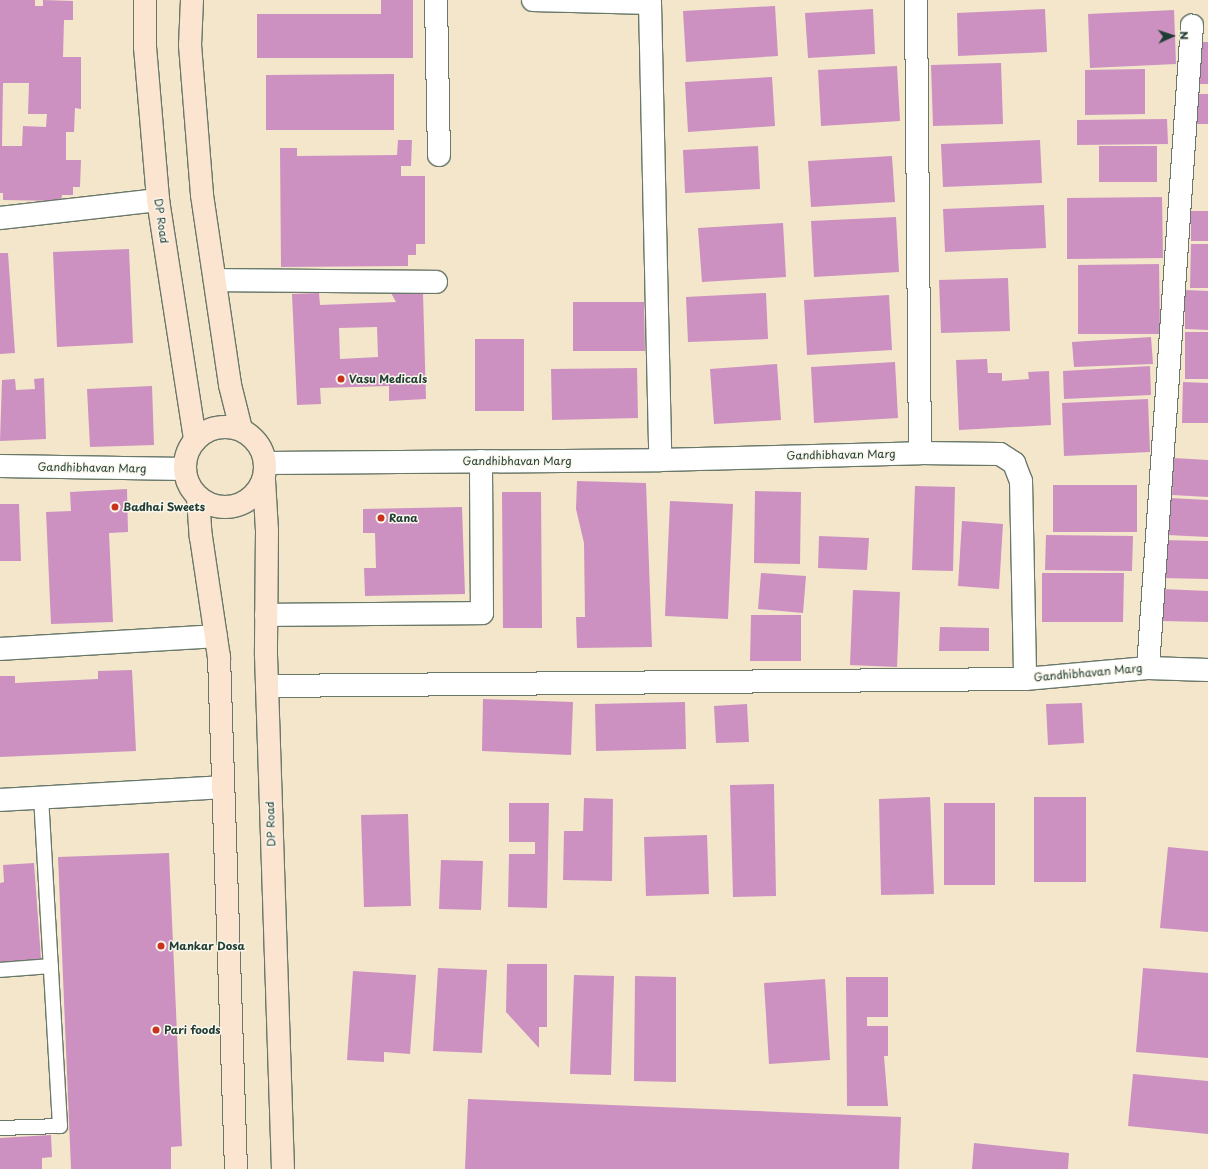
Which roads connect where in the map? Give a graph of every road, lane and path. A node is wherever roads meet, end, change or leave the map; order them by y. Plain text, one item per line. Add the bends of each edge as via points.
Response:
1 (145, 0) edge
2 (192, 0) edge
3 (436, 0) edge
4 (533, 0) edge
5 (916, 0) edge
6 (1192, 26) dead end
7 (439, 155) dead end
8 (158, 200) junction
9 (0, 218) edge
10 (215, 280) junction
11 (436, 282) dead end
12 (241, 429) junction
13 (195, 440) junction
14 (920, 453) junction
15 (660, 460) junction
16 (481, 461) junction
17 (0, 466) edge
18 (185, 469) junction
19 (265, 471) junction
20 (198, 498) junction
21 (266, 615) junction
22 (216, 636) junction
23 (0, 649) edge
24 (1148, 668) junction
25 (1208, 670) edge
26 (1025, 679) junction
27 (267, 686) junction
28 (223, 787) junction
29 (41, 797) junction
30 (0, 800) edge
31 (51, 966) junction
32 (0, 970) edge
33 (0, 1128) edge
34 (236, 1169) edge
35 (283, 1169) edge

1 - 8 main road, DP Road via 145,47
2 - 10 main road via 190,53 202,195
3 - 7 street
4 - 15 street via 650,3
5 - 14 street
6 - 24 street
8 - 9 street
8 - 13 main road, DP Road
10 - 11 street
10 - 12 main road via 230,385
12 - 13 main road via 223,426 208,430
12 - 19 main road via 252,436 262,448
13 - 18 main road via 187,452
14 - 15 street, Gandhibhavan Marg
14 - 26 street, Gandhibhavan Marg via 1000,454 1014,463 1021,481
15 - 16 street, Gandhibhavan Marg
16 - 19 street, Gandhibhavan Marg
16 - 21 street via 482,613
17 - 18 street, Gandhibhavan Marg
18 - 20 main road via 189,485
19 - 20 main road via 250,498 228,508 214,506
19 - 21 main road, DP Road
20 - 22 main road via 201,537
21 - 27 main road, DP Road
22 - 23 street
22 - 28 main road
24 - 25 street, Gandhibhavan Marg
24 - 26 street, Gandhibhavan Marg
26 - 27 street
27 - 35 main road, DP Road
28 - 29 street
28 - 34 main road
29 - 30 street
29 - 31 lane
31 - 32 lane
31 - 33 lane via 60,1126

